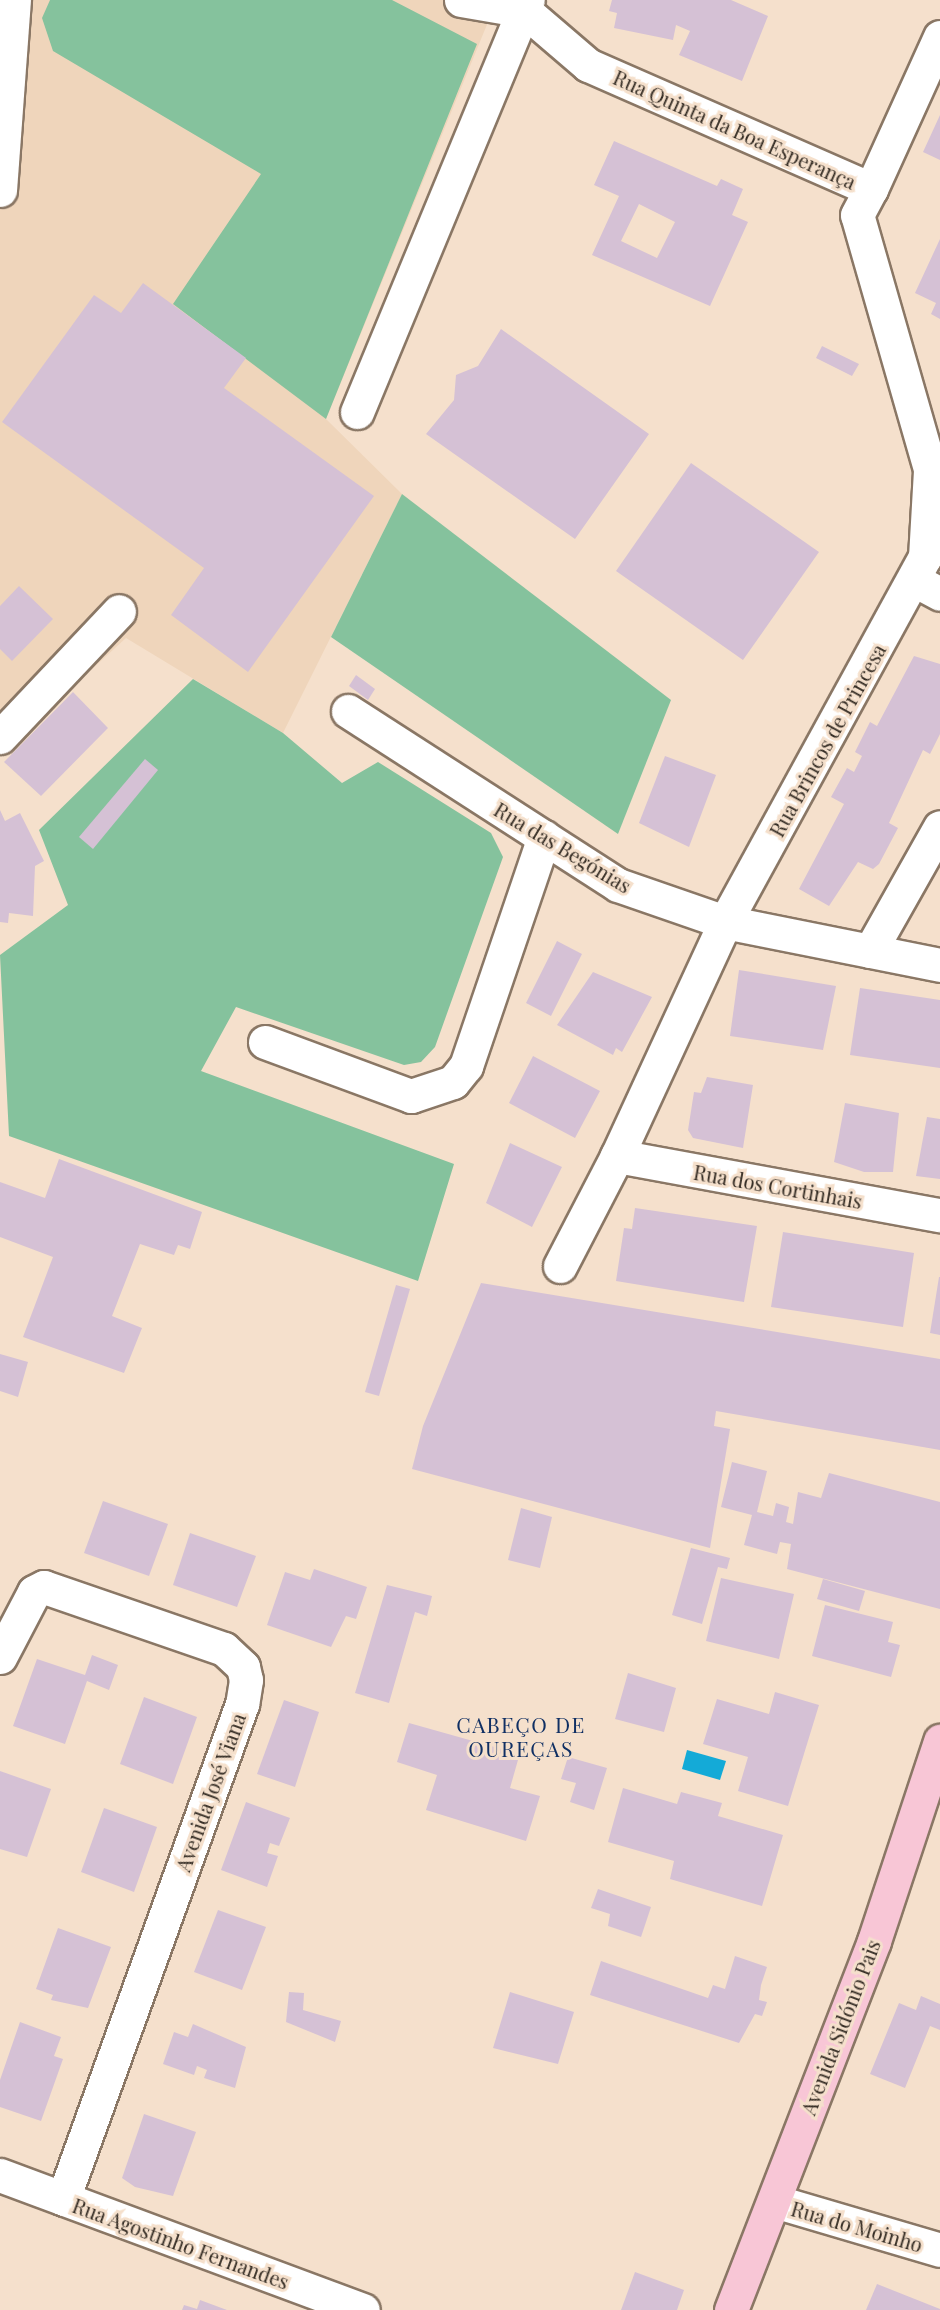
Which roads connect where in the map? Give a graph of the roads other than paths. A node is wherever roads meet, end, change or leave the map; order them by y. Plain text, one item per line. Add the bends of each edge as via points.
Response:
1 (14, 0) edge
2 (461, 0) edge
3 (527, 5) edge
4 (940, 37) edge
5 (0, 189) edge
6 (871, 189) junction
7 (357, 412) dead end
8 (928, 587) edge
9 (119, 611) dead end
10 (348, 711) dead end
11 (0, 737) edge
12 (940, 827) edge
13 (544, 837) junction
14 (725, 922) junction
15 (870, 951) junction
16 (940, 965) edge
17 (265, 1042) dead end
18 (617, 1156) junction
19 (940, 1215) edge
20 (560, 1266) dead end
21 (0, 1657) edge
22 (940, 1741) edge
23 (0, 2175) edge
24 (63, 2199) junction
25 (774, 2201) junction
26 (940, 2250) edge
27 (363, 2310) edge
28 (731, 2310) edge

1 - 5 street
2 - 3 street
3 - 6 street, Rua Quinta da Boa Esperança via 588,65
3 - 7 street
4 - 6 street, Rua Quinta da Boa Esperança
6 - 8 street, Rua Brincos de Princesa via 857,215 930,469 925,557
8 - 14 street, Rua Brincos de Princesa
9 - 11 street
10 - 13 street, Rua das Begónias
12 - 15 street
13 - 14 street, Rua das Begónias via 618,885
13 - 17 street via 466,1066 453,1082 411,1096
14 - 15 street, Rua das Begónias
14 - 18 street, Rua Brincos de Princesa
15 - 16 street, Rua das Begónias
18 - 19 street, Rua dos Cortinhais
18 - 20 street, Rua Brincos de Princesa
21 - 24 street, Avenida José Viana via 34,1592 44,1587 224,1649 243,1667 246,1680
22 - 25 main road, Avenida Sidónio Pais via 874,1941
23 - 24 street, Rua Agostinho Fernandes
24 - 27 street, Rua Agostinho Fernandes
25 - 26 street, Rua do Moinho
25 - 28 main road, Avenida Sidónio Pais

